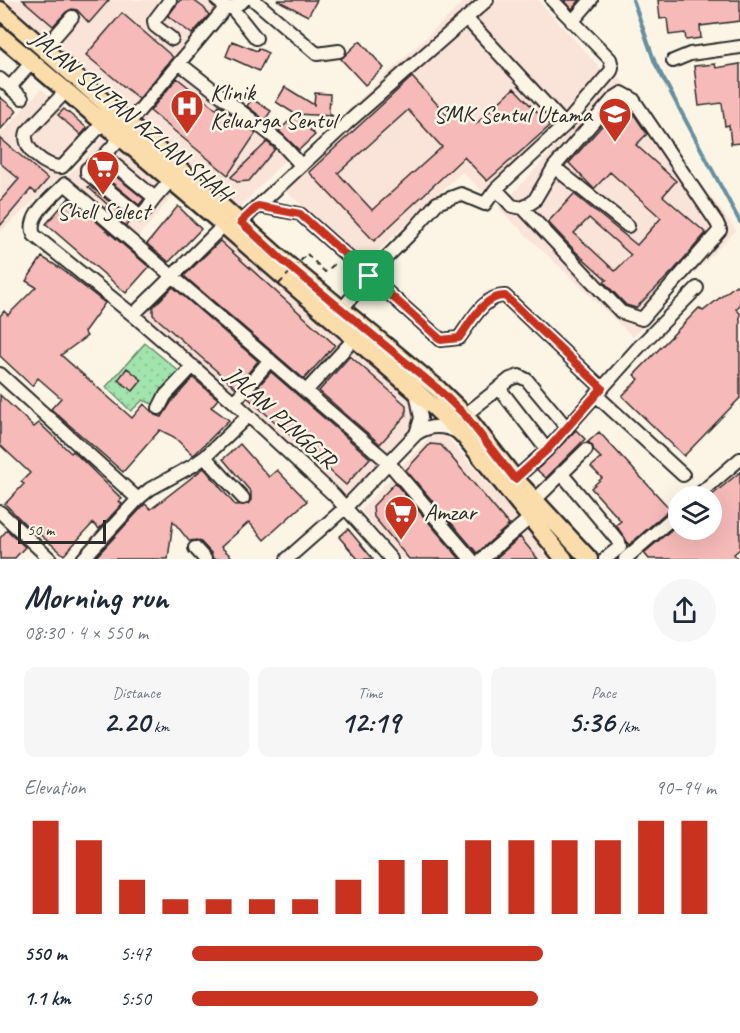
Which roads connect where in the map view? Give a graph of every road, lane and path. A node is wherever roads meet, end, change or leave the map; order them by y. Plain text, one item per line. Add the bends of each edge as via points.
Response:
1 (3, 0) edge
2 (170, 0) edge
3 (244, 0) edge
4 (254, 0) edge
5 (487, 0) edge
6 (552, 0) edge
7 (591, 0) edge
8 (0, 4) edge
9 (225, 5) edge
10 (0, 10) edge
11 (72, 17) dead end
12 (466, 18) junction
13 (572, 22) junction
14 (0, 35) edge
15 (256, 38) dead end
16 (172, 39) dead end
17 (740, 47) edge
18 (44, 49) junction
19 (339, 51) dead end
20 (32, 62) junction
21 (673, 62) dead end
22 (179, 63) junction
23 (0, 79) edge
24 (10, 87) junction
25 (66, 91) junction
26 (22, 98) dead end
27 (103, 123) junction
28 (565, 125) junction
29 (124, 131) junction
30 (104, 156) junction
31 (301, 165) junction
32 (555, 167) junction
33 (170, 181) junction
34 (496, 189) junction
35 (155, 198) junction
36 (258, 206) junction
37 (523, 208) junction
38 (233, 224) junction
39 (628, 226) dead end
40 (345, 255) junction
41 (172, 276) junction
42 (369, 276) junction
43 (279, 284) dead end
44 (697, 288) dead end
45 (342, 309) junction
46 (133, 315) junction
47 (355, 339) junction
48 (270, 360) junction
49 (193, 366) junction
50 (0, 374) edge
51 (499, 388) junction
52 (306, 391) junction
53 (416, 392) junction
54 (599, 392) junction
55 (234, 402) junction
56 (159, 408) dead end
57 (465, 415) junction
58 (248, 416) junction
59 (567, 428) junction
60 (416, 434) junction
61 (464, 436) junction
62 (547, 450) junction
63 (586, 450) dead end
64 (205, 457) junction
65 (740, 459) edge
66 (388, 462) junction
67 (561, 473) junction
68 (683, 475) dead end
69 (515, 479) junction
70 (709, 486) edge
71 (243, 498) dead end
72 (138, 499) junction
73 (346, 507) junction
74 (533, 508) junction
75 (0, 512) edge
76 (668, 522) edge
77 (195, 548) dead end
78 (50, 559) edge
79 (83, 559) edge
80 (205, 559) edge
81 (287, 559) edge
82 (391, 559) edge
83 (471, 559) edge
84 (482, 559) edge
85 (564, 559) edge
86 (589, 559) edge
87 (605, 559) edge
88 (625, 559) edge

1 - 8 street
2 - 16 street via 154,21
3 - 9 street
4 - 19 street via 317,54
5 - 12 street
6 - 13 street
7 - 13 street
9 - 15 street
9 - 22 street
10 - 18 main road, JALAN SULTAN AZLAN SHAH
11 - 18 street
12 - 28 street
12 - 31 street
13 - 28 street via 610,60 612,67
14 - 20 main road, JALAN SULTAN AZLAN SHAH
17 - 21 street via 690,54
18 - 29 main road, JALAN SULTAN AZLAN SHAH
20 - 24 street
20 - 25 main road, JALAN SULTAN AZLAN SHAH
22 - 29 street
22 - 31 street via 280,142
23 - 24 street
24 - 26 street
25 - 27 main road, JALAN SULTAN AZLAN SHAH
25 - 27 street via 25,138 27,145 49,166 62,167
27 - 29 main road, JALAN SULTAN AZLAN SHAH
28 - 34 street
29 - 30 street
29 - 33 main road, JALAN SULTAN AZLAN SHAH
29 - 38 main road, JALAN SULTAN AZLAN SHAH
30 - 35 street
30 - 35 street via 87,173 139,215
31 - 36 street
32 - 37 street via 534,201
32 - 37 street via 622,93 633,99 720,230 642,319 621,312
32 - 39 street
33 - 35 street
33 - 38 main road, JALAN SULTAN AZLAN SHAH
34 - 37 street via 513,206
34 - 42 street via 485,204 461,194 437,202
36 - 38 street
36 - 40 street via 300,214
38 - 41 street
38 - 45 main road, JALAN SULTAN AZLAN SHAH
38 - 47 main road, JALAN SULTAN AZLAN SHAH
40 - 42 street
40 - 43 path, bridge via 325,272 307,254
41 - 46 street
41 - 46 street, JALAN PINGGIR via 65,184 33,218 34,235
41 - 48 street
42 - 45 street
42 - 54 street via 441,340 459,338 488,300 505,296
44 - 54 street
45 - 57 main road, JALAN SULTAN AZLAN SHAH
46 - 49 street, JALAN PINGGIR
47 - 52 street
47 - 53 main road, JALAN SULTAN AZLAN SHAH
48 - 52 street
48 - 55 street
49 - 55 street, JALAN PINGGIR
49 - 56 street
50 - 72 street
51 - 57 street
51 - 59 street via 519,376 527,380
51 - 62 street
52 - 66 street
53 - 60 street via 421,418
53 - 61 main road, JALAN SULTAN AZLAN SHAH
54 - 59 street
54 - 68 street
55 - 58 street, JALAN PINGGIR
57 - 69 main road, JALAN SULTAN AZLAN SHAH
58 - 64 street
58 - 73 street, JALAN PINGGIR
59 - 62 street
60 - 61 street via 444,427
60 - 66 street
61 - 74 main road, JALAN SULTAN AZLAN SHAH
62 - 69 street
63 - 67 street
64 - 71 street
64 - 72 street
65 - 70 street
66 - 73 street
66 - 83 street
67 - 74 street
67 - 87 street via 620,542 620,547
69 - 74 main road, JALAN SULTAN AZLAN SHAH
72 - 79 street
73 - 81 street
73 - 82 street, JALAN PINGGIR
74 - 84 street
74 - 85 main road, JALAN SULTAN AZLAN SHAH
74 - 86 main road, JALAN SULTAN AZLAN SHAH
75 - 78 street
76 - 88 street
77 - 80 street

